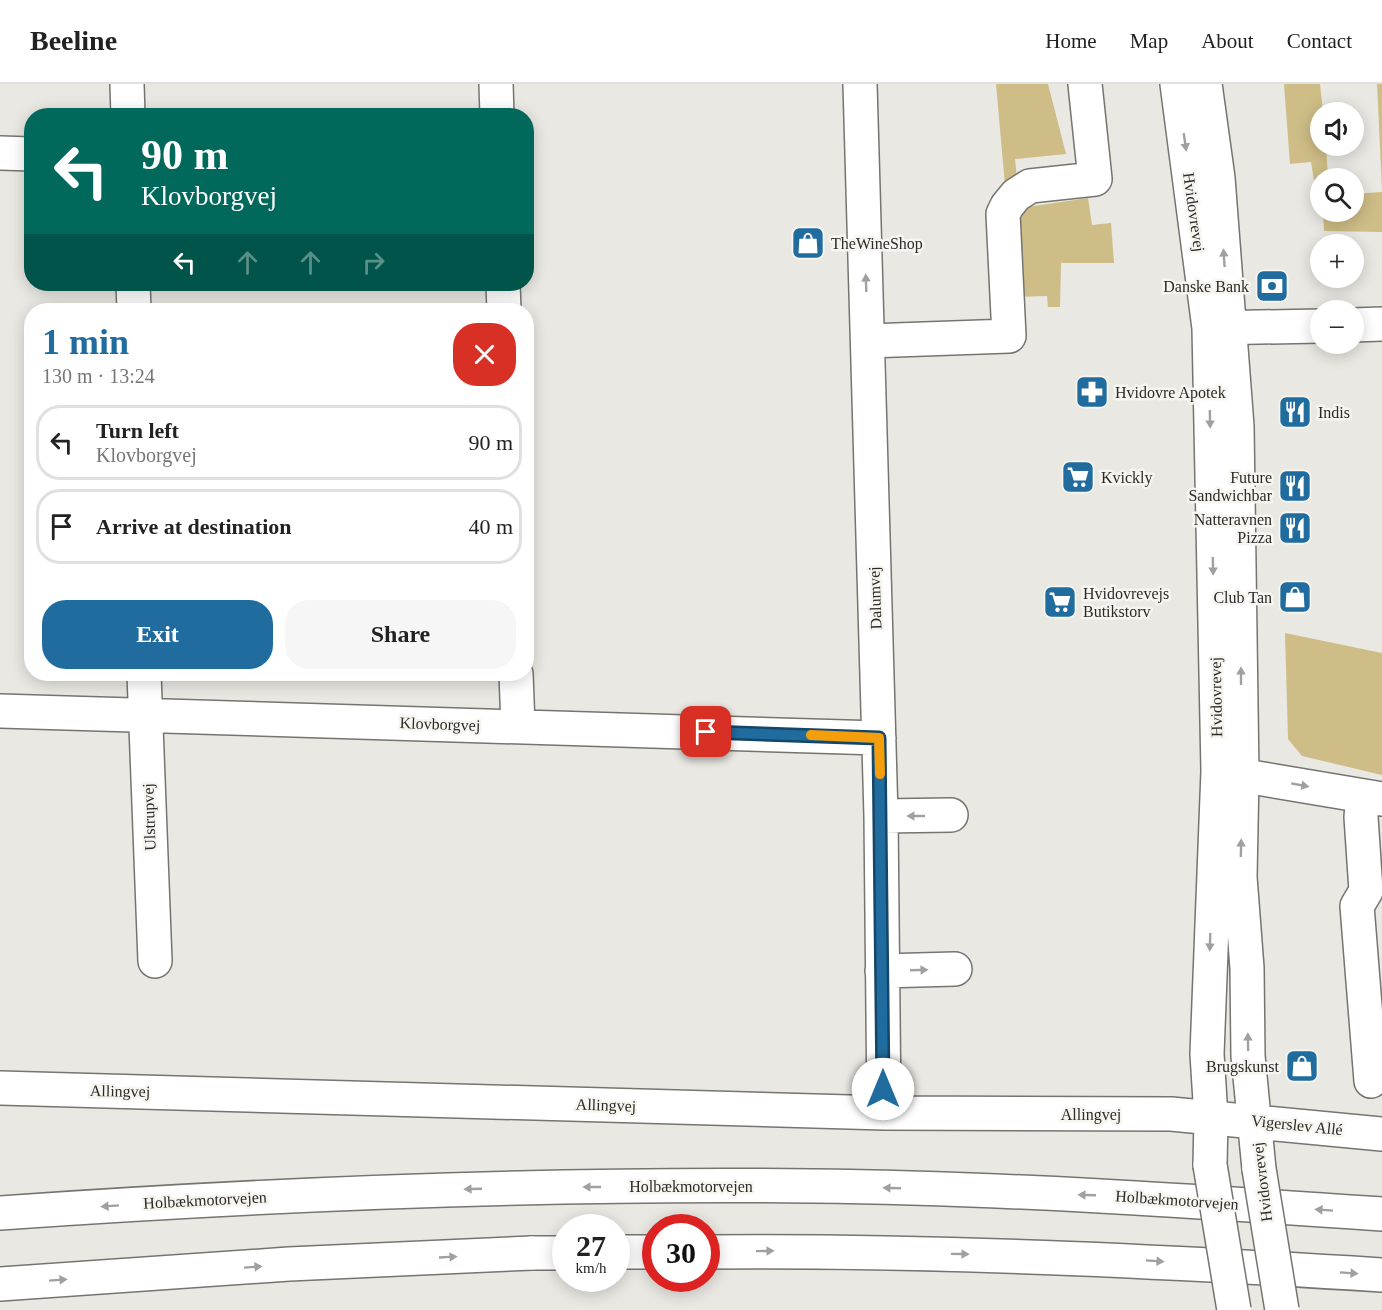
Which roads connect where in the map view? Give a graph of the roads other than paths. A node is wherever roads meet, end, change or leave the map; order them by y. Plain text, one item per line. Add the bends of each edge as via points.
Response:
1 (127, 84) edge
2 (496, 84) edge
3 (860, 84) edge
4 (1085, 84) edge
5 (1177, 84) edge
6 (1205, 84) edge
7 (128, 108) edge
8 (497, 108) edge
9 (0, 153) edge
10 (24, 154) edge
11 (1382, 324) edge
12 (1364, 325) edge
13 (1310, 326) edge
14 (1219, 328) junction
15 (868, 341) junction
16 (144, 681) edge
17 (516, 681) edge
18 (0, 711) edge
19 (146, 714) junction
20 (518, 726) junction
21 (879, 738) junction
22 (1230, 773) junction
23 (1372, 797) edge
24 (951, 815) dead end
25 (881, 816) junction
26 (154, 961) dead end
27 (956, 969) dead end
28 (882, 971) junction
29 (1371, 1081) dead end
30 (0, 1088) edge
31 (884, 1113) junction
32 (1211, 1117) junction
33 (1256, 1121) junction
34 (1382, 1134) edge
35 (0, 1213) edge
36 (1382, 1214) edge
37 (720, 1252) edge
38 (552, 1253) edge
39 (1382, 1275) edge
40 (0, 1284) edge
41 (1234, 1310) edge
42 (1282, 1310) edge

1 - 7 main road
2 - 8 main road
15 -> 3 main road, Dalumvej
4 - 15 main road via 1095,179 1030,186 1016,195 1003,214 1009,336
5 -> 14 main road, Hvidovrevej
14 -> 6 main road, Hvidovrevej via 1218,178
9 - 10 main road
11 - 12 main road
13 - 14 main road
14 - 22 main road, Hvidovrevej via 1237,426
15 - 21 main road, Dalumvej
16 - 19 main road, Ulstrupvej
17 - 20 main road
18 - 19 main road, Klovborgvej
19 - 20 main road, Klovborgvej
19 - 26 main road, Ulstrupvej
20 - 21 main road, Klovborgvej
21 - 25 main road, Dalumvej
22 -> 23 main road
22 -> 32 main road, Hvidovrevej via 1207,1054
33 -> 22 main road, Hvidovrevej via 1248,1056 1247,968
23 - 29 main road via 1361,817 1366,891 1357,906
24 -> 25 main road
25 - 28 main road, Dalumvej
28 -> 27 main road
28 - 31 main road, Dalumvej
30 - 31 main road, Allingvej
31 - 32 main road, Allingvej
32 - 33 main road, Vigerslev Allé
32 - 41 main road, Hvidovrevej, bridge via 1210,1165
33 - 34 main road, Vigerslev Allé
33 - 42 main road, Hvidovrevej, bridge via 1259,1169
36 -> 35 main road, Holbækmotorvejen via 1118,1196 814,1186 531,1187 190,1200
37 -> 39 main road via 1117,1258
40 -> 38 main road via 289,1264

